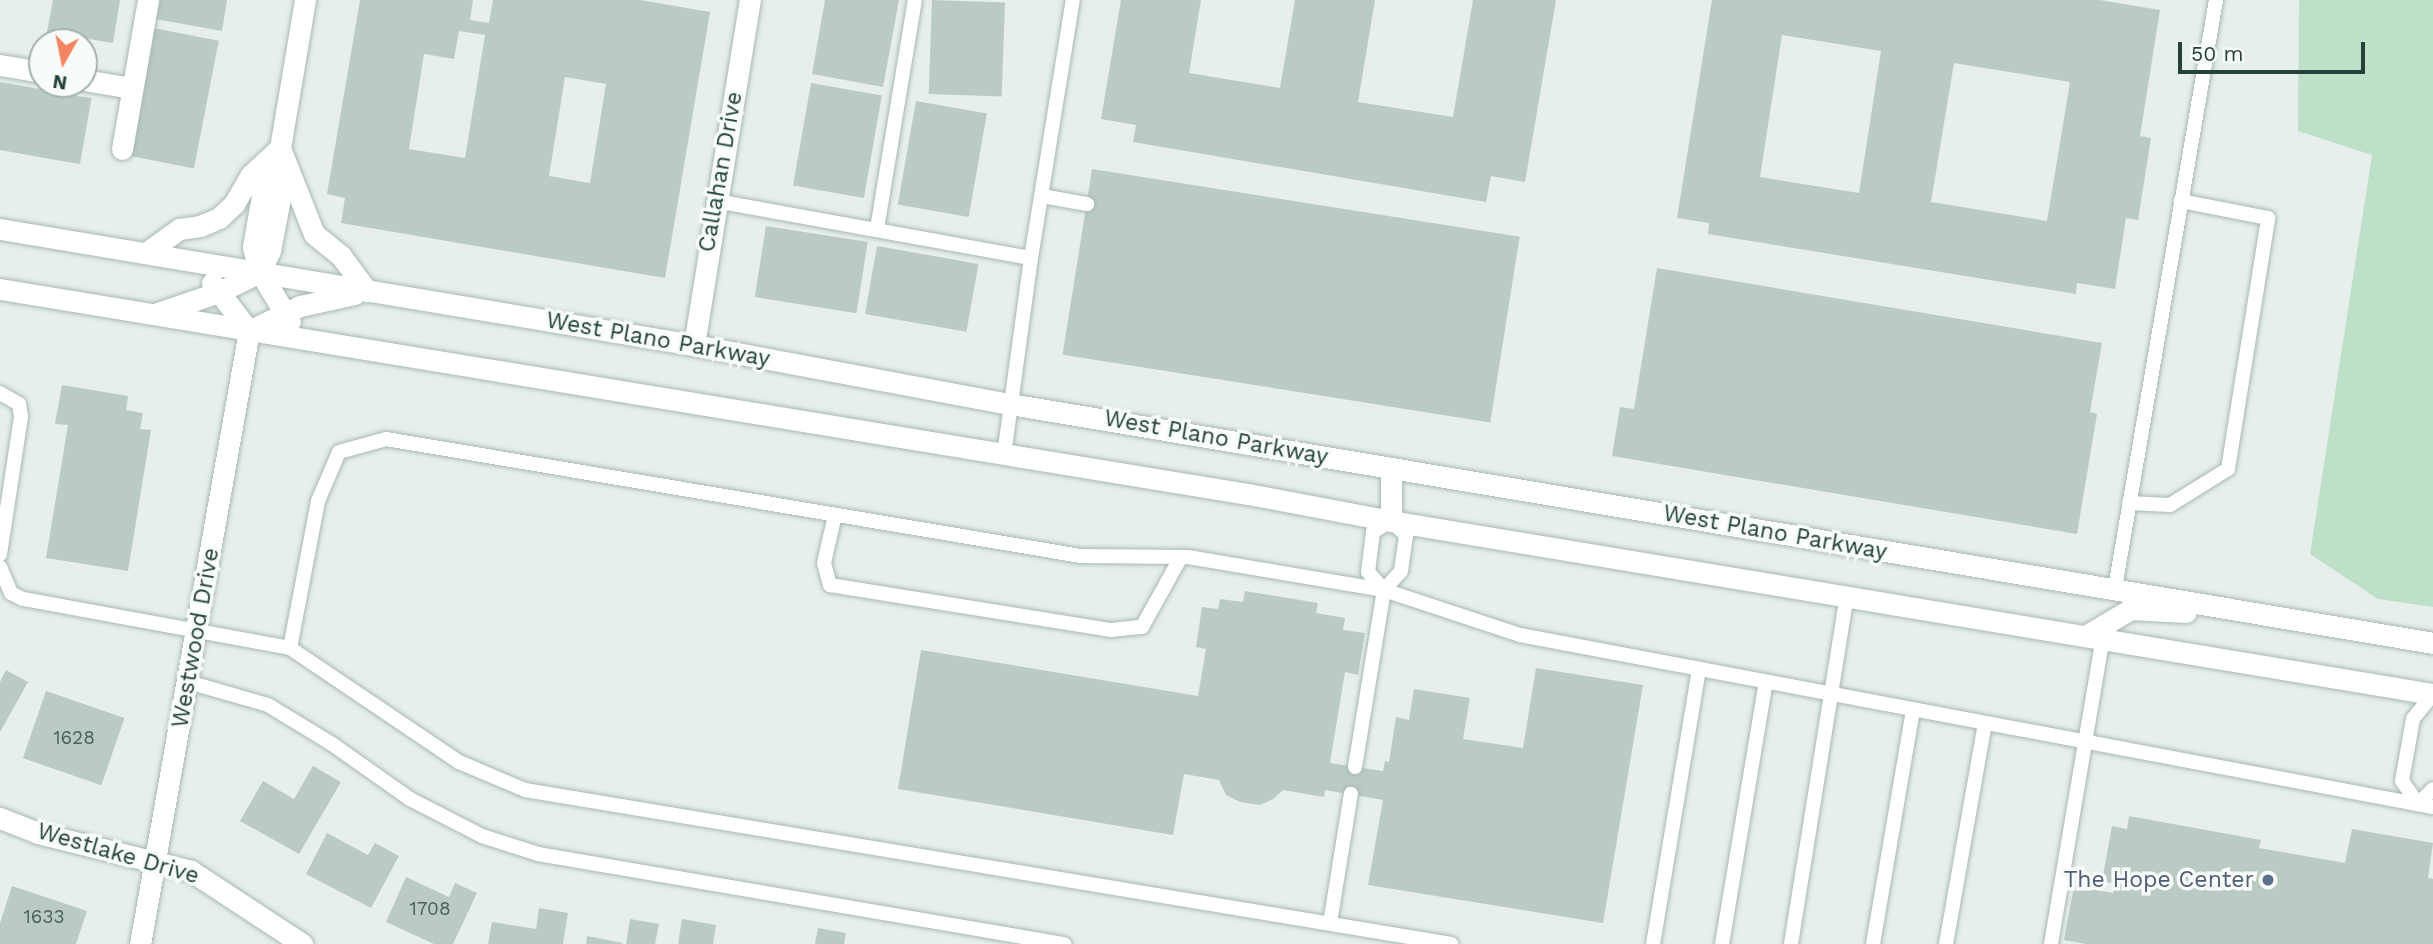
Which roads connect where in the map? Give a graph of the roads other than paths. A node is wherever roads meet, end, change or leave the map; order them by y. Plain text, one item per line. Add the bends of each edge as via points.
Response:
1 (148, 0) edge
2 (305, 0) edge
3 (750, 0) edge
4 (915, 0) edge
5 (1073, 0) edge
6 (2216, 0) edge
7 (0, 65) edge
8 (28, 70) edge
9 (98, 82) edge
10 (132, 88) junction
11 (280, 148) junction
12 (122, 149) dead end
13 (1042, 196) junction
14 (716, 201) junction
15 (2181, 201) junction
16 (1087, 204) dead end
17 (0, 229) edge
18 (877, 229) junction
19 (146, 253) junction
20 (1031, 258) junction
21 (195, 261) junction
22 (260, 272) junction
23 (0, 289) edge
24 (367, 291) junction
25 (219, 292) junction
26 (283, 313) junction
27 (151, 315) junction
28 (249, 331) junction
29 (308, 341) junction
30 (694, 345) junction
31 (0, 393) edge
32 (1010, 404) junction
33 (1004, 455) junction
34 (1391, 468) junction
35 (2129, 503) junction
36 (835, 515) junction
37 (1391, 521) junction
38 (0, 554) edge
39 (1181, 557) junction
40 (0, 567) edge
41 (2115, 588) junction
42 (1384, 590) junction
43 (1847, 595) junction
44 (2293, 618) junction
45 (197, 629) junction
46 (2095, 637) junction
47 (2433, 643) edge
48 (289, 648) junction
49 (1699, 669) junction
50 (188, 682) junction
51 (1766, 682) junction
52 (1831, 694) junction
53 (2433, 694) edge
54 (1913, 709) junction
55 (1985, 723) junction
56 (2085, 742) junction
57 (1355, 767) dead end
58 (2433, 789) edge
59 (1351, 794) dead end
60 (2418, 804) junction
61 (2433, 807) edge
62 (0, 818) edge
63 (157, 861) junction
64 (1330, 923) junction
65 (140, 944) edge
66 (302, 944) edge
67 (1064, 944) edge
68 (1451, 944) edge
69 (1653, 944) edge
70 (1722, 944) edge
71 (1791, 944) edge
72 (1873, 944) edge
73 (1946, 944) edge
74 (2051, 944) edge

1 - 10 main road
2 - 11 main road
3 - 14 main road, Callahan Drive
4 - 18 lane
5 - 13 lane
6 - 15 lane
7 - 8 main road
9 - 10 main road
10 - 12 main road
11 - 19 main road via 219,218 179,229
11 - 22 main road via 283,182 270,251
11 - 24 main road via 314,234 341,256
13 - 16 lane
13 - 20 lane
14 - 18 lane
14 - 30 main road, Callahan Drive
15 - 35 lane
15 - 35 lane via 2269,218 2228,469 2170,505
17 - 19 main road, West Plano Parkway
18 - 20 lane
19 - 21 main road, West Plano Parkway
20 - 32 lane
21 - 22 main road, West Plano Parkway
21 - 25 main road
22 - 24 main road, West Plano Parkway
22 - 25 main road
22 - 26 main road
23 - 27 main road
24 - 26 main road
24 - 30 main road, West Plano Parkway
25 - 27 main road
25 - 28 main road
26 - 28 main road
26 - 29 main road
27 - 28 main road
28 - 29 main road
28 - 45 main road, Westwood Drive
29 - 33 main road
30 - 32 main road, West Plano Parkway
31 - 38 lane via 19,404 21,417
32 - 33 lane
32 - 34 main road, West Plano Parkway
33 - 37 main road
34 - 37 main road
34 - 41 main road, West Plano Parkway
35 - 41 lane
36 - 39 lane via 1081,556
36 - 39 lane via 824,563 830,585 1111,630 1142,627
36 - 48 lane via 386,439 339,452 318,500
37 - 42 lane via 1406,535 1401,571
37 - 42 lane via 1373,532 1368,572
37 - 43 main road
39 - 42 lane
40 - 45 lane via 11,593 23,599
41 - 44 main road, West Plano Parkway
42 - 49 lane via 1520,635
42 - 57 lane
43 - 46 main road
43 - 52 lane
44 - 46 main road via 2131,609
44 - 47 main road, West Plano Parkway
45 - 48 lane
45 - 50 main road, Westwood Drive
46 - 53 main road
46 - 56 lane
48 - 64 lane via 459,762 525,790
49 - 51 lane
49 - 69 lane
50 - 63 main road, Westwood Drive
50 - 67 lane via 268,705 410,799 482,836 538,854
51 - 52 lane
51 - 70 lane
52 - 54 lane
52 - 71 lane
53 - 60 lane via 2413,719 2402,781
54 - 55 lane
54 - 72 lane
55 - 56 lane
55 - 73 lane
56 - 60 lane
56 - 74 lane
58 - 60 lane
59 - 64 lane
60 - 61 lane
62 - 63 main road, Westlake Drive via 38,833
63 - 65 main road, Westwood Drive
63 - 66 main road, Westlake Drive via 206,878
64 - 68 lane

